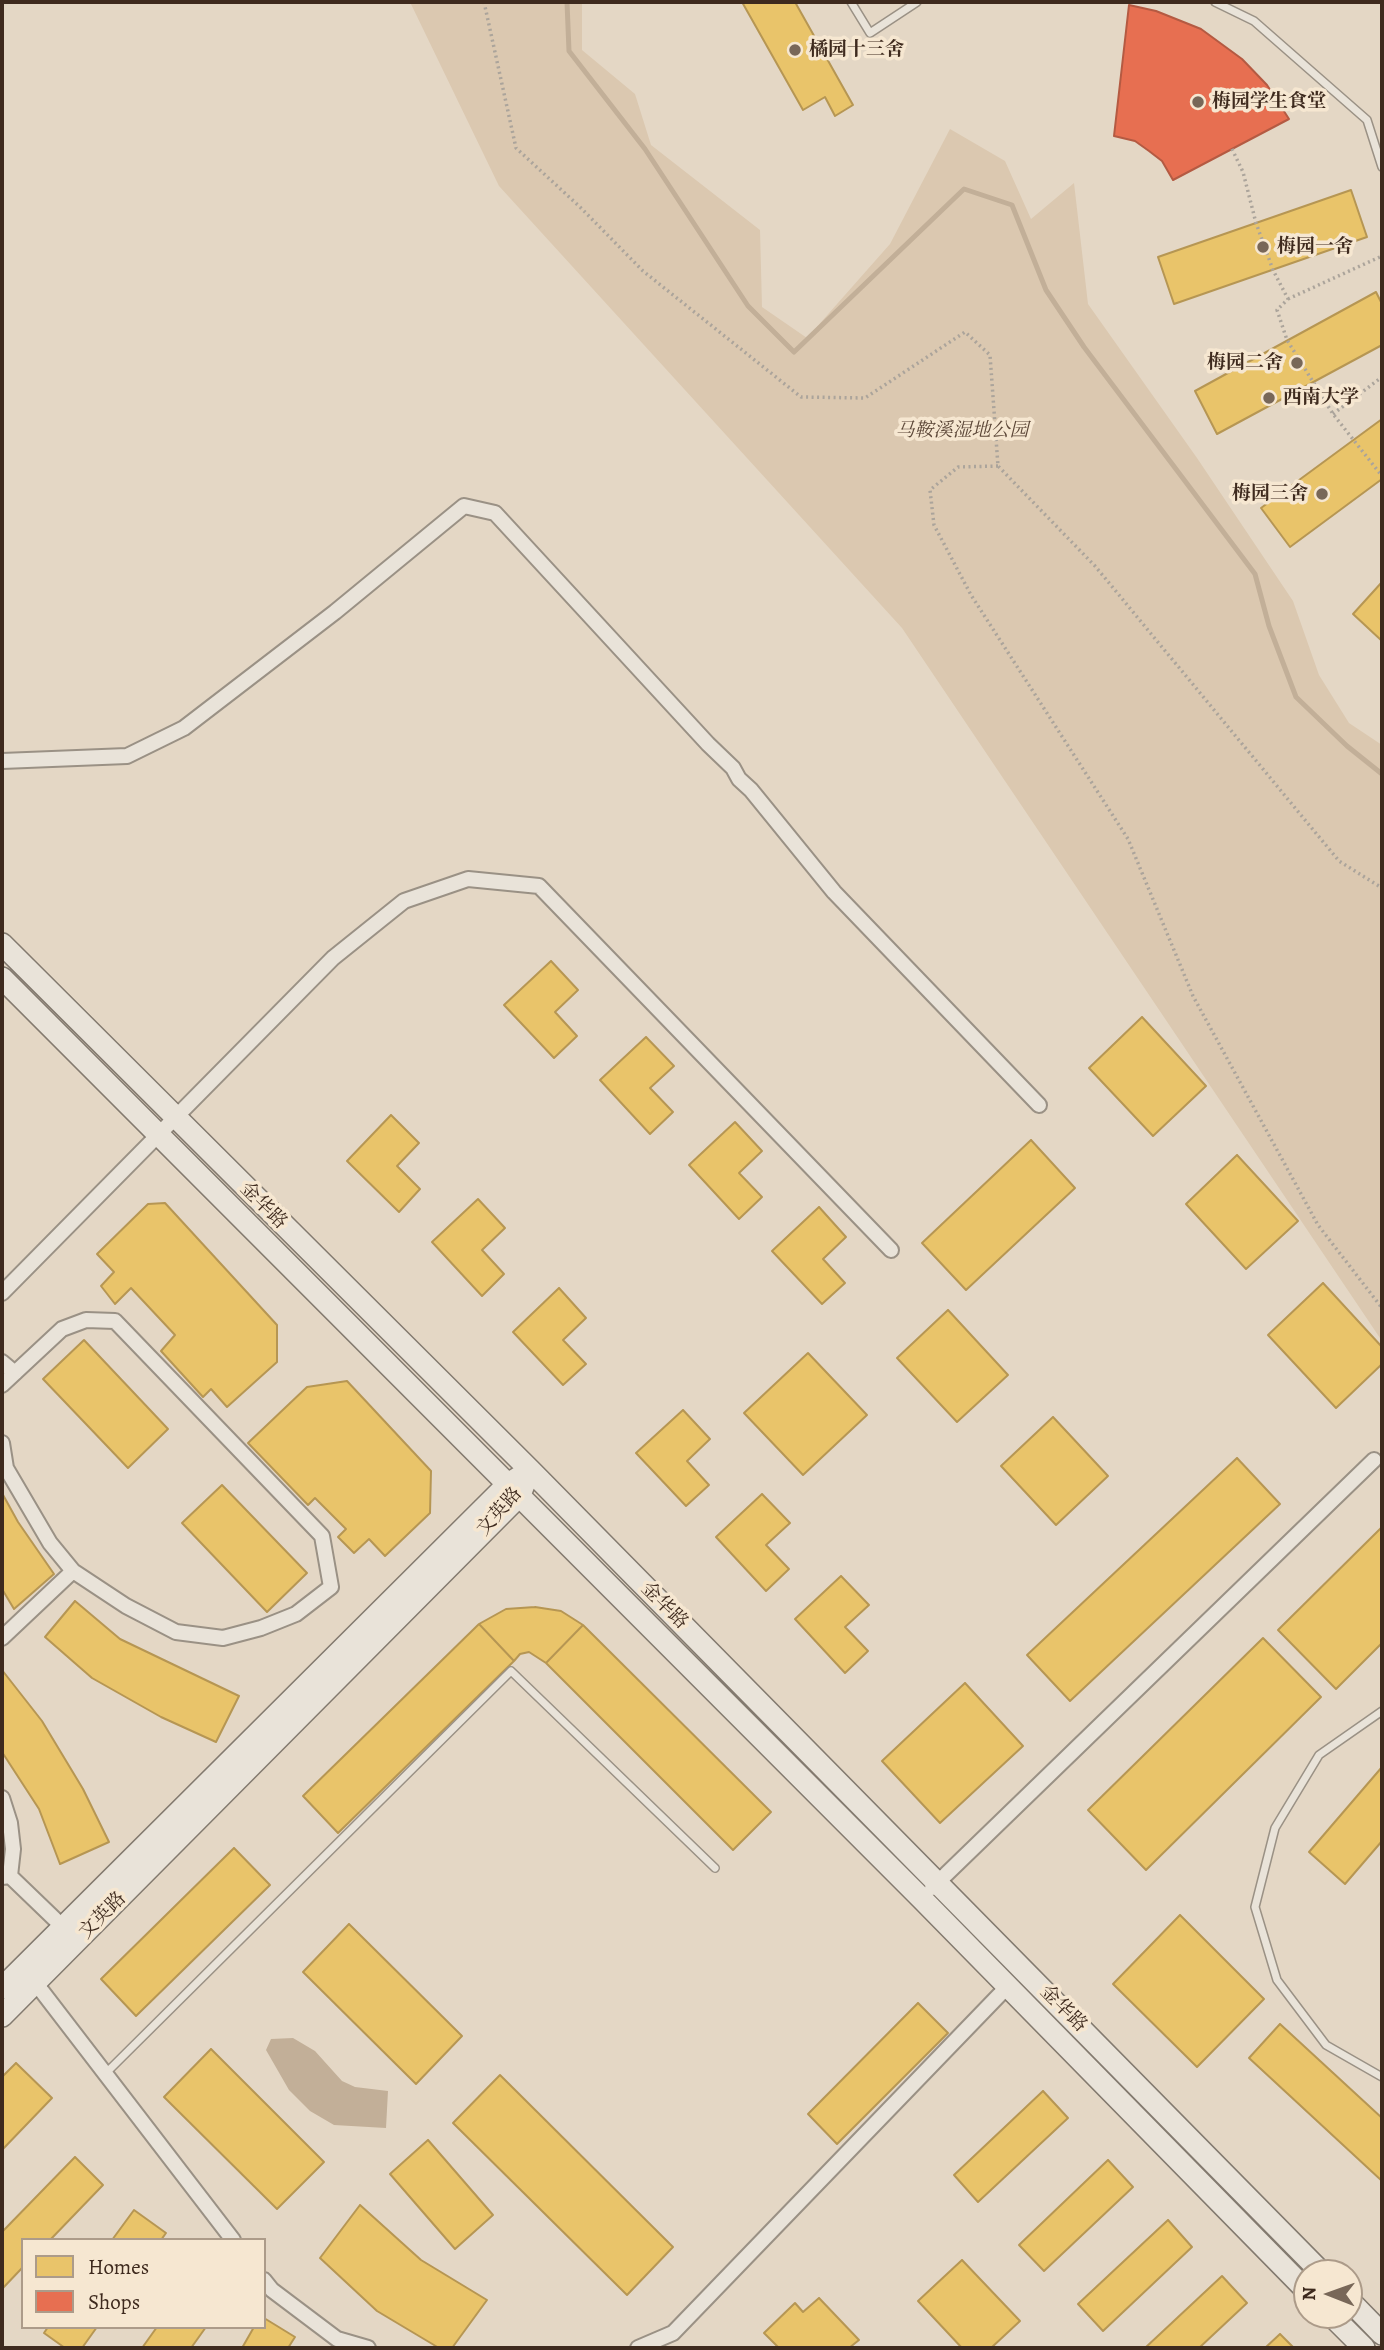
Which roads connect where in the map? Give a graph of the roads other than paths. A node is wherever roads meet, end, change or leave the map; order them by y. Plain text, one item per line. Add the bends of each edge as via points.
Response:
1 (851, 2) edge
2 (917, 2) edge
3 (1215, 2) edge
4 (1382, 167) edge
5 (2, 761) edge
6 (2, 944) edge
7 (2, 978) edge
8 (1039, 1105) dead end
9 (176, 1118) junction
10 (159, 1135) junction
11 (891, 1250) dead end
12 (2, 1293) edge
13 (2, 1362) edge
14 (15, 1373) junction
15 (2, 1385) edge
16 (2, 1443) edge
17 (1378, 1460) edge
18 (530, 1470) junction
19 (514, 1490) junction
20 (74, 1571) junction
21 (2, 1638) edge
22 (1382, 1711) edge
23 (2, 1798) edge
24 (715, 1868) dead end
25 (6, 1877) edge
26 (937, 1883) junction
27 (921, 1898) junction
28 (64, 1928) junction
29 (30, 1976) junction
30 (1007, 1987) junction
31 (2, 1988) edge
32 (2, 2016) edge
33 (105, 2074) junction
34 (1382, 2077) edge
35 (231, 2238) edge
36 (1308, 2259) edge
37 (1293, 2277) edge
38 (266, 2282) edge
39 (1363, 2314) edge
40 (1345, 2329) edge
41 (1382, 2334) edge
42 (368, 2348) edge
43 (638, 2348) edge
44 (1364, 2348) edge

1 - 2 lane via 870,33
3 - 4 lane via 1254,22 1367,120
5 - 8 street via 127,756 184,728 464,506 495,513 733,768 834,892
6 - 9 main road, 金华路
7 - 10 main road, 金华路
9 - 10 street
9 - 11 street via 333,958 404,901 468,879 539,887
9 - 18 main road, 金华路
10 - 12 street
10 - 19 main road, 金华路
13 - 14 street
14 - 15 street
14 - 20 street via 62,1329 86,1320 115,1321 322,1536 331,1587 296,1614 223,1638 176,1632
16 - 20 street via 6,1468 50,1544
17 - 26 street
18 - 19 main road, 文英路
18 - 26 main road, 金华路
19 - 27 main road, 金华路
19 - 28 main road, 文英路
19 - 29 main road, 文英路
20 - 21 street
22 - 34 lane via 1319,1755 1275,1828 1255,1907 1277,1980 1325,2045
23 - 25 street via 13,1849
24 - 33 lane via 511,1671
25 - 28 street
26 - 27 street
26 - 36 main road, 金华路
27 - 30 main road, 金华路
28 - 29 main road, 文英路
29 - 31 main road, 文英路
29 - 32 main road, 文英路
29 - 33 street
30 - 37 main road, 金华路
30 - 43 street via 673,2333
33 - 35 street
38 - 42 street via 337,2339
39 - 41 main road
40 - 44 main road

